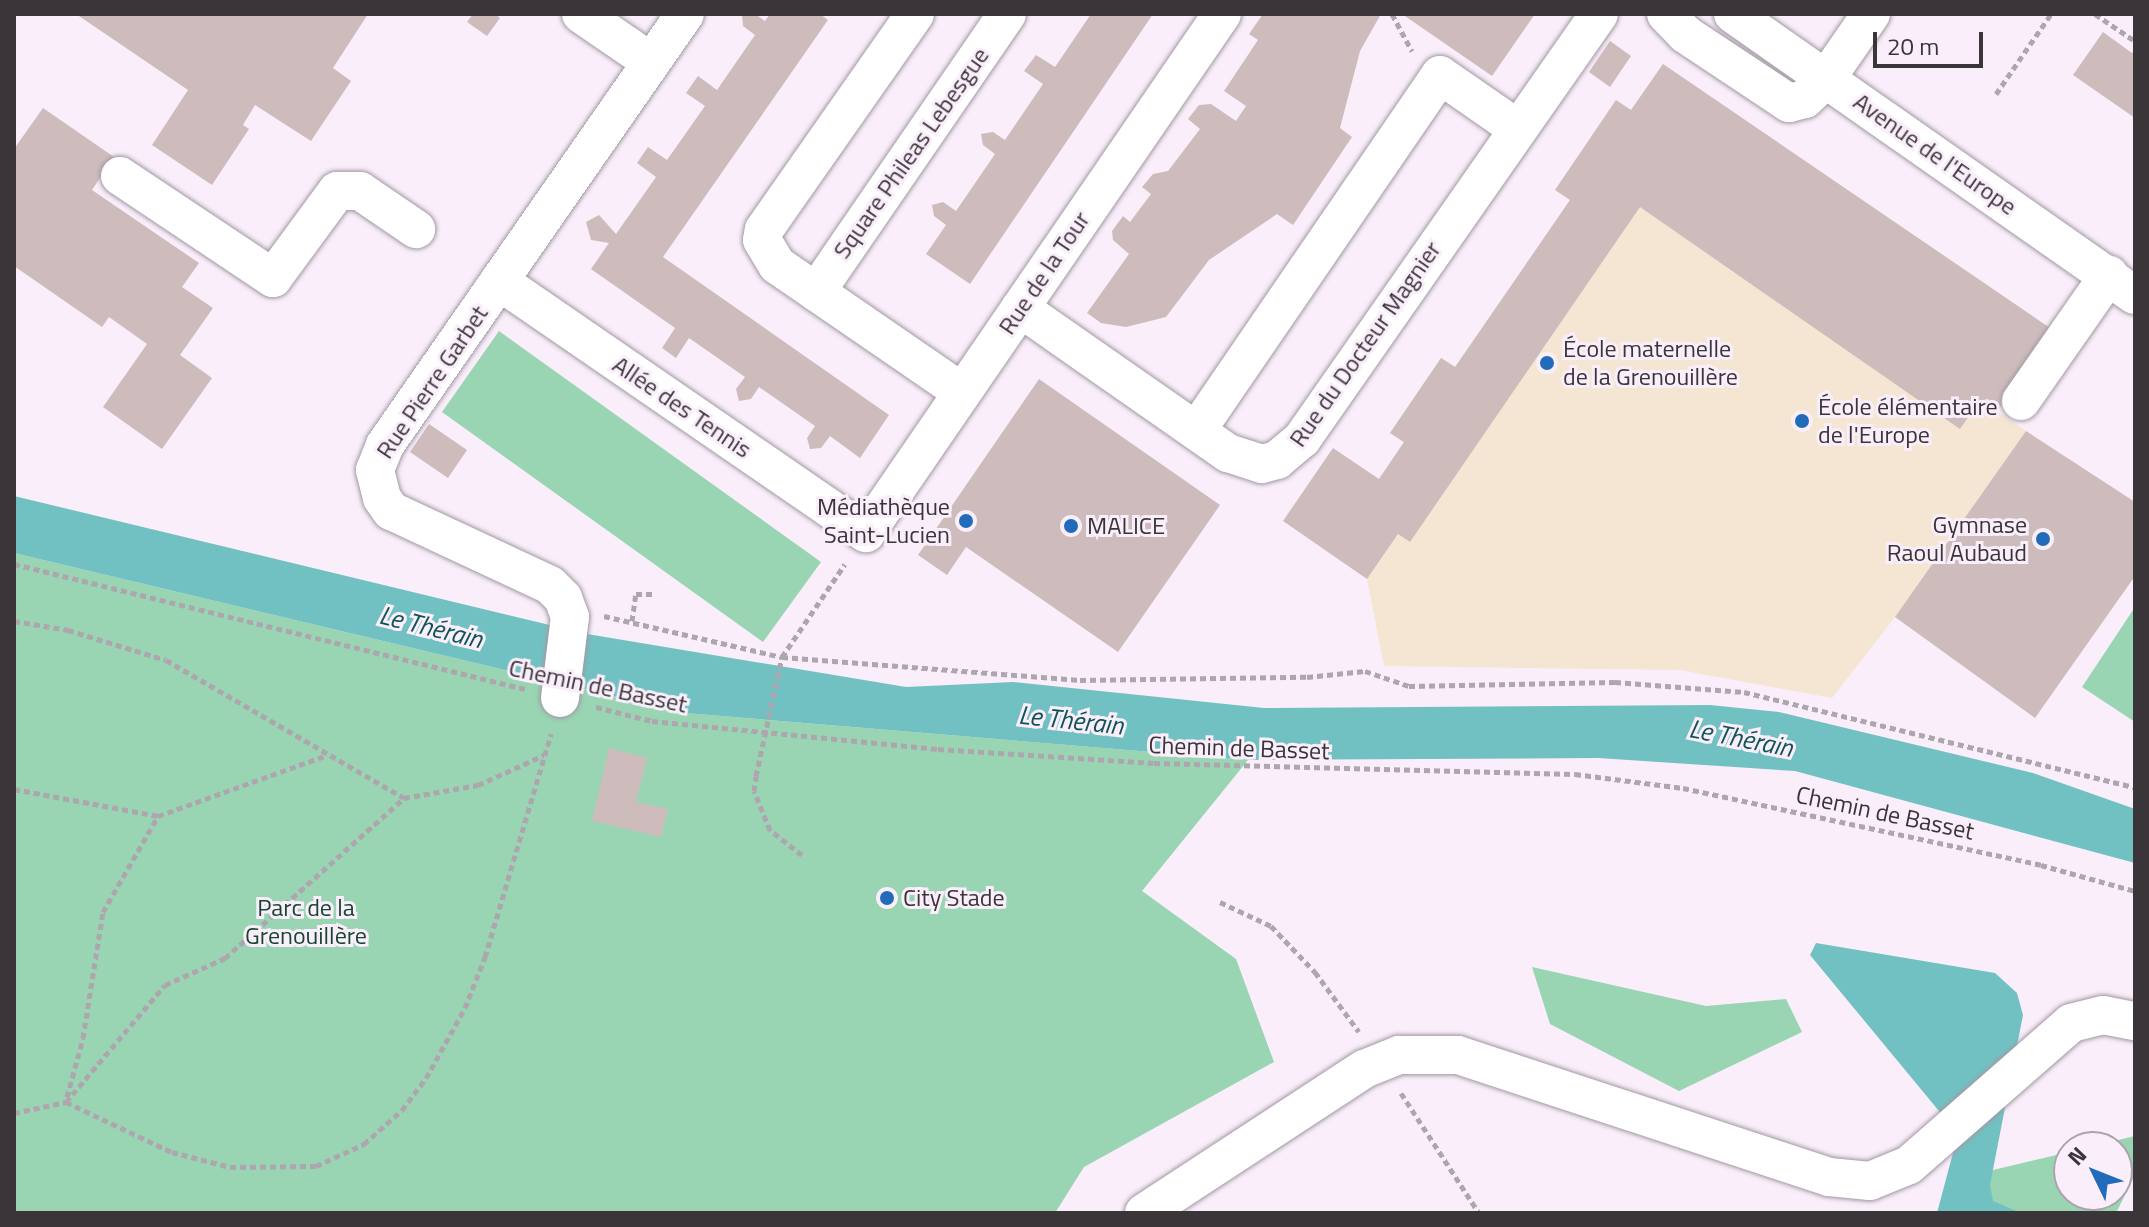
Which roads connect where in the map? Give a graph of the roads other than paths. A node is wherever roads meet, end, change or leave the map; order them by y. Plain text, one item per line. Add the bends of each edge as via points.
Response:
1 (581, 14) edge
2 (685, 14) edge
3 (915, 14) edge
4 (1007, 14) edge
5 (1222, 14) edge
6 (1599, 14) edge
7 (1666, 14) edge
8 (1733, 14) edge
9 (1871, 14) edge
10 (651, 62) junction
11 (1826, 79) junction
12 (1518, 129) junction
13 (120, 176) dead end
14 (416, 229) dead end
15 (499, 281) junction
16 (2122, 285) edge
17 (816, 292) junction
18 (1020, 308) junction
19 (962, 392) junction
20 (2021, 401) dead end
21 (1197, 430) junction
22 (866, 533) joint
23 (560, 698) road end
24 (2135, 1021) edge
25 (1144, 1213) edge

1 - 10 street
2 - 10 street, Rue Pierre Garbet
3 - 17 street via 764,230 768,258
4 - 17 street, Square Phileas Lebesgue
5 - 18 street, Rue de la Tour
6 - 12 street, Rue du Docteur Magnier
7 - 11 street via 1685,34 1789,103 1805,99
8 - 11 street, Avenue de l'Europe
9 - 11 street
10 - 15 street, Rue Pierre Garbet
11 - 16 street, Avenue de l'Europe
12 - 21 street, Rue du Docteur Magnier via 1290,452 1262,464 1249,462
12 - 21 street via 1440,75
13 - 14 street via 273,278 337,191 360,191
15 - 22 street, Allée des Tennis
15 - 23 street, Rue Pierre Garbet via 385,445 376,483 399,516 550,585 569,618
16 - 20 street
17 - 19 street
18 - 19 street, Rue de la Tour
18 - 21 street, Rue du Docteur Magnier
19 - 22 street, Rue de la Tour
24 - 25 street via 2087,1017 2071,1023 1935,1143 1889,1176 1848,1181 1458,1055 1399,1055 1364,1069

